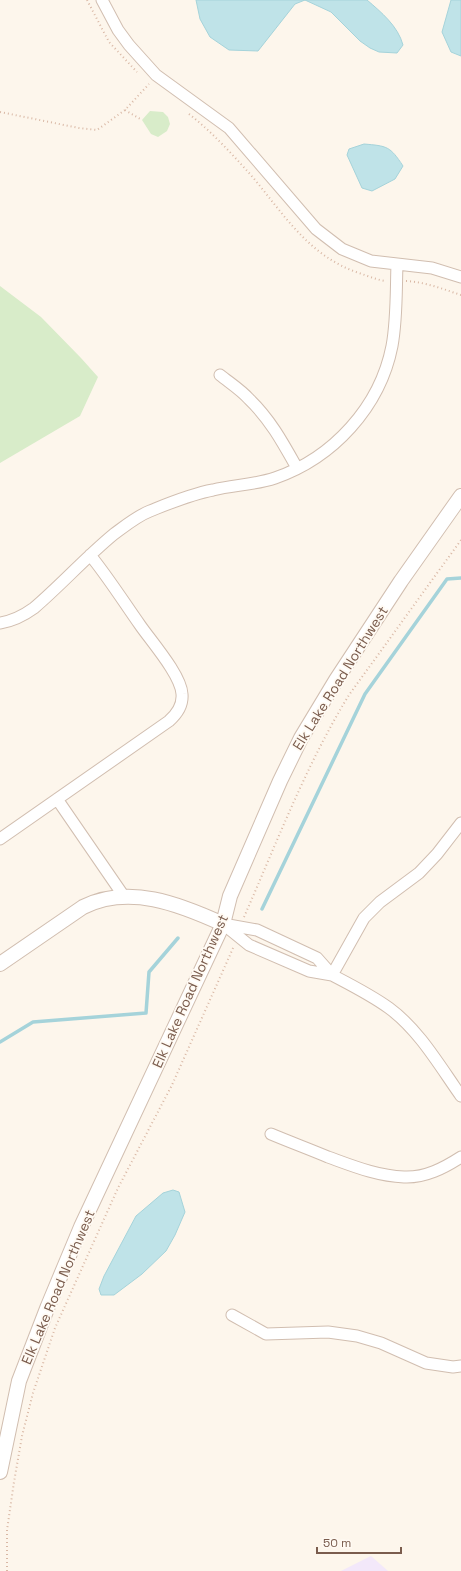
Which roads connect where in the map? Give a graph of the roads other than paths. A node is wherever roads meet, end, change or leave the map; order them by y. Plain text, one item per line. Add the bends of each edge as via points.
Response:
1 (102, 0) edge
2 (397, 264) junction
3 (461, 277) edge
4 (220, 375) dead end
5 (297, 468) junction
6 (461, 496) edge
7 (90, 555) junction
8 (0, 623) edge
9 (57, 799) junction
10 (461, 823) edge
11 (0, 839) edge
12 (123, 895) junction
13 (223, 924) junction
14 (239, 932) junction
15 (0, 964) edge
16 (332, 975) junction
17 (461, 1096) edge
18 (271, 1134) dead end
19 (461, 1157) edge
20 (232, 1315) dead end
21 (461, 1366) edge
22 (0, 1472) edge

1 - 2 street via 118,30 156,74 229,128 316,229 342,249 357,256 371,261
2 - 3 street via 432,268
2 - 5 street via 392,346 377,390 360,416 338,440 314,459
4 - 5 street via 248,397 264,414
5 - 7 street via 274,478 245,486 212,490 150,511 123,528
6 - 13 street, Elk Lake Road Northwest via 401,581 301,738 230,896
7 - 8 street via 34,608 13,620
7 - 9 street via 173,671 181,686 182,701 169,721
9 - 11 street
9 - 12 street
10 - 16 street via 419,873 380,902 364,918
12 - 13 street via 194,910
12 - 15 street via 82,907
13 - 14 street
13 - 22 street, Elk Lake Road Northwest via 81,1227 48,1306 19,1381
14 - 16 street via 249,945 309,971
14 - 16 street via 257,930 316,958
16 - 17 street via 388,1007 408,1024 424,1042
18 - 19 street via 382,1175 406,1177 427,1174 446,1167
20 - 21 street via 266,1334 328,1332 356,1336 381,1343 426,1363

